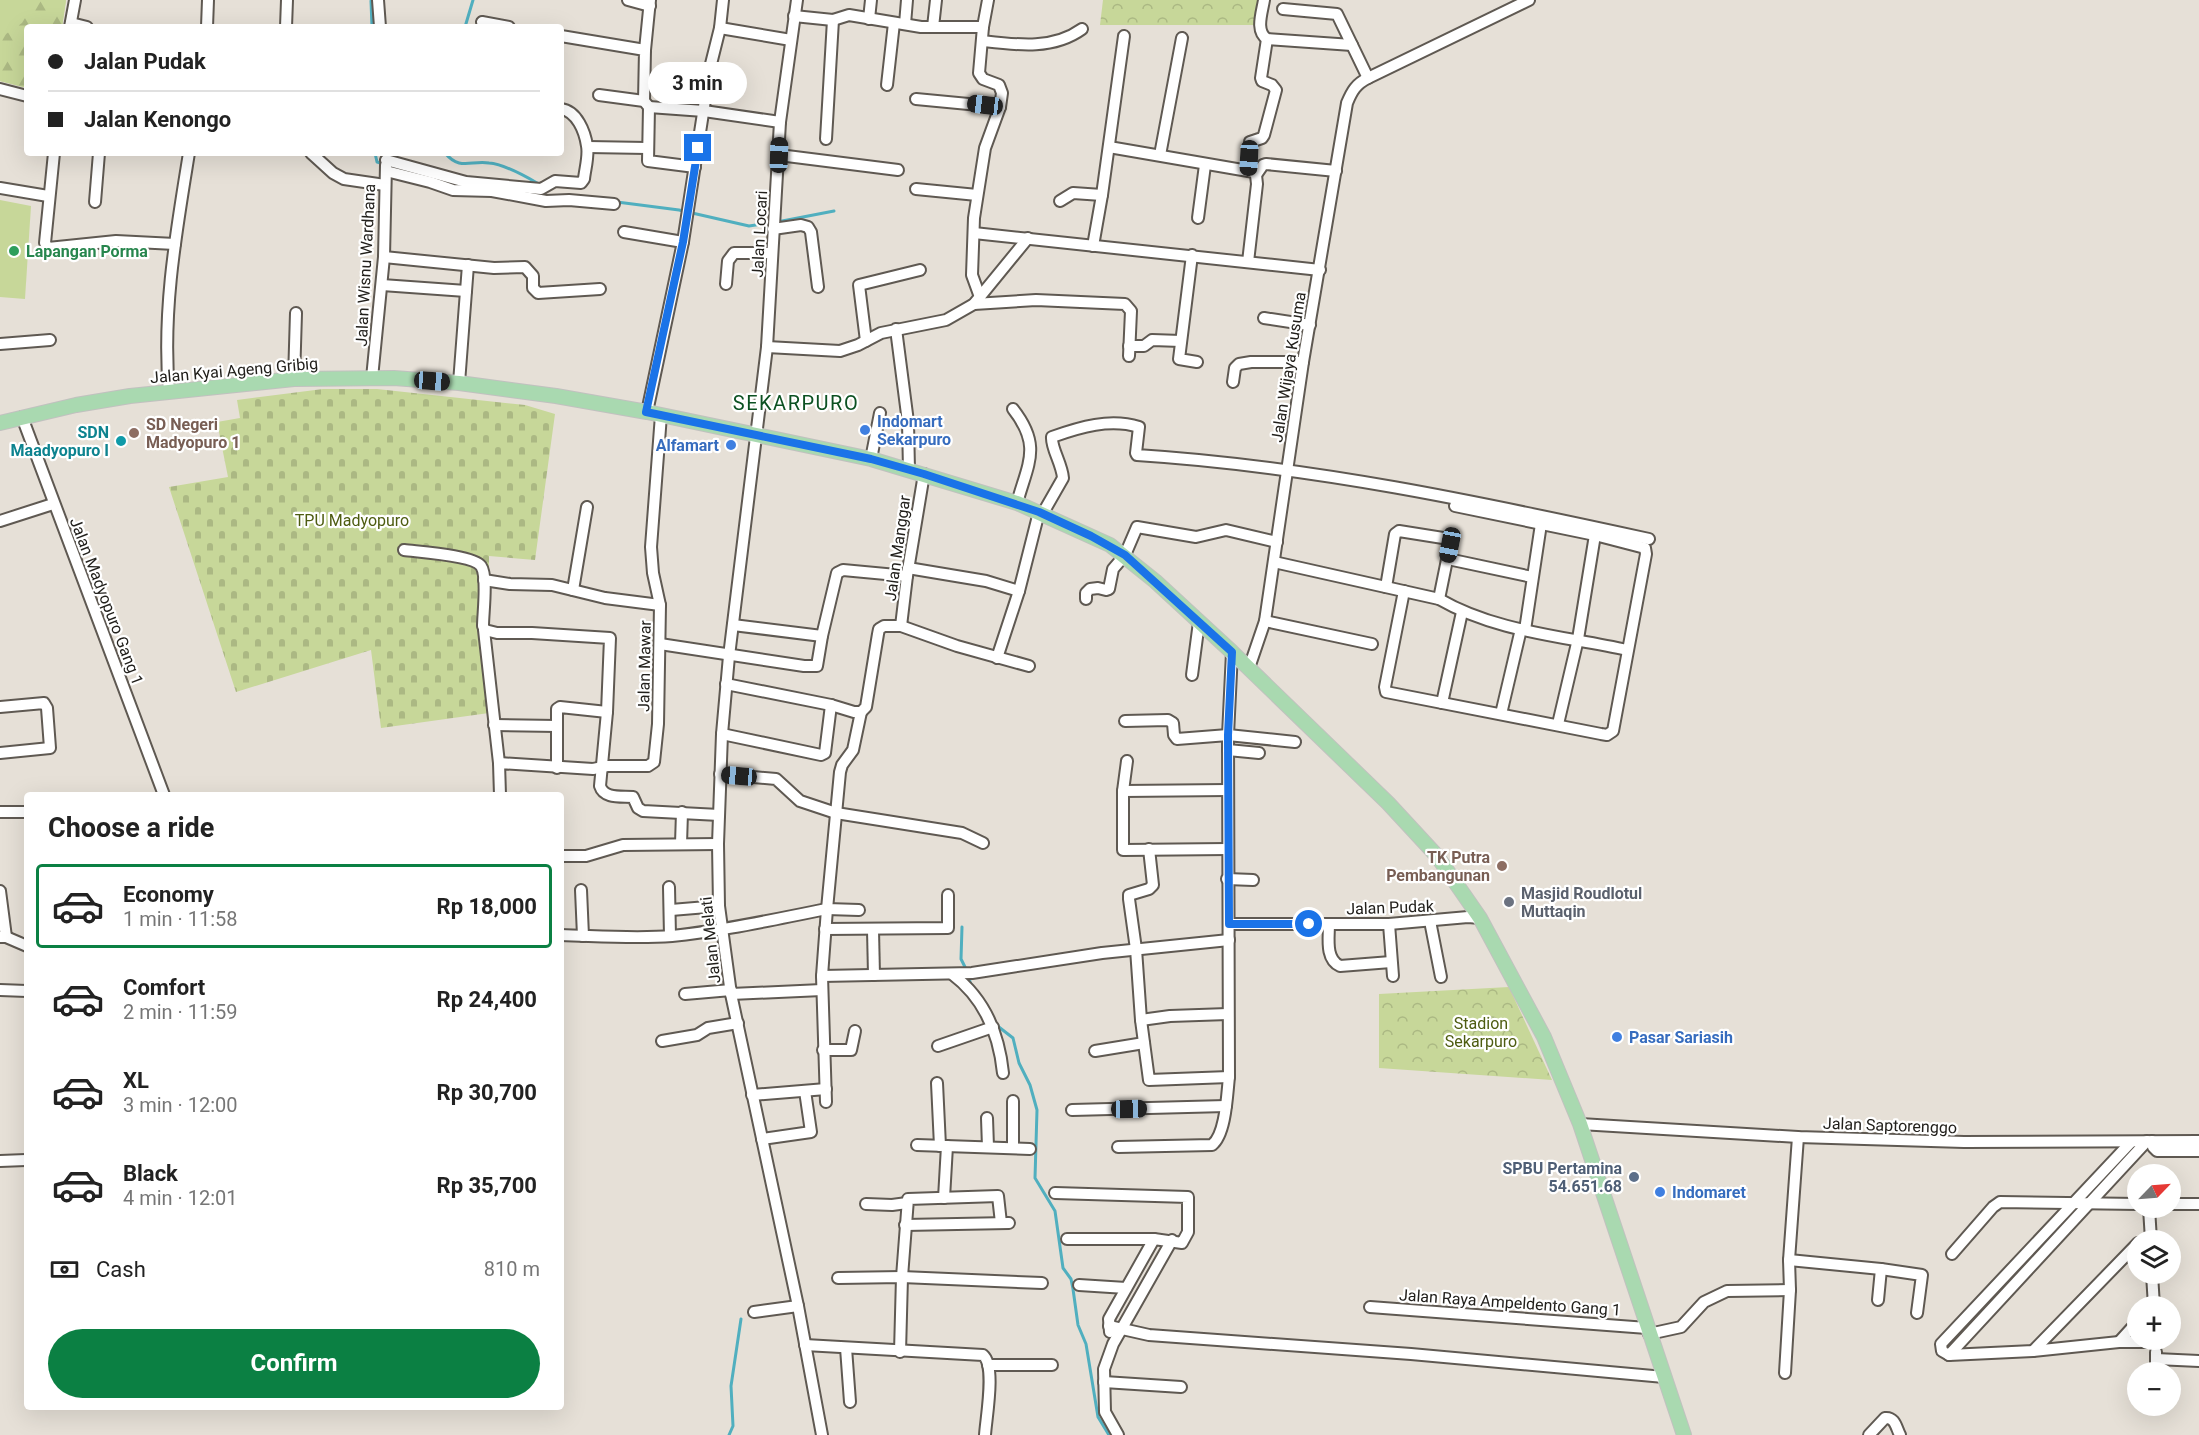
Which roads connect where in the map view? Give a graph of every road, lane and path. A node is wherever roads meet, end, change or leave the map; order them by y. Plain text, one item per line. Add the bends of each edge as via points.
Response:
1 (75, 0) edge
2 (208, 0) edge
3 (287, 0) edge
4 (378, 0) edge
5 (627, 0) edge
6 (723, 0) edge
7 (796, 0) edge
8 (871, 0) edge
9 (908, 0) edge
10 (936, 0) edge
11 (988, 0) edge
12 (1264, 0) edge
13 (1529, 0) edge
14 (650, 3) edge
15 (1282, 9) dead end
16 (794, 16) junction
17 (869, 19) junction
18 (833, 20) junction
19 (482, 22) dead end
20 (70, 24) edge
21 (207, 24) edge
22 (286, 24) edge
23 (380, 24) edge
24 (493, 24) edge
25 (899, 24) junction
26 (720, 27) junction
27 (933, 27) junction
28 (983, 27) junction
29 (1082, 29) dead end
30 (1264, 35) junction
31 (564, 36) edge
32 (1124, 36) dead end
33 (1182, 38) dead end
34 (791, 40) junction
35 (983, 41) junction
36 (1352, 45) junction
37 (645, 50) junction
38 (1368, 78) junction
39 (887, 85) dead end
40 (0, 89) edge
41 (599, 94) dead end
42 (24, 95) edge
43 (916, 99) dead end
44 (646, 104) junction
45 (1000, 107) junction
46 (564, 110) edge
47 (704, 111) junction
48 (780, 122) junction
49 (826, 139) dead end
50 (588, 147) junction
51 (1109, 147) junction
52 (648, 148) junction
53 (779, 155) junction
54 (1160, 155) junction
55 (54, 156) edge
56 (99, 156) edge
57 (189, 156) edge
58 (314, 156) edge
59 (386, 163) edge
60 (1205, 165) junction
61 (695, 166) junction
62 (898, 170) dead end
63 (1336, 171) junction
64 (1252, 173) junction
65 (431, 177) junction
66 (385, 185) junction
67 (0, 188) edge
68 (916, 189) dead end
69 (543, 192) junction
70 (977, 195) junction
71 (1102, 195) junction
72 (48, 196) junction
73 (1060, 201) dead end
74 (95, 202) dead end
75 (614, 204) dead end
76 (1198, 218) dead end
77 (773, 225) junction
78 (624, 232) dead end
79 (974, 233) junction
80 (1028, 238) junction
81 (683, 242) junction
82 (174, 244) junction
83 (1093, 246) junction
84 (772, 253) junction
85 (1192, 255) junction
86 (384, 257) junction
87 (1248, 262) junction
88 (468, 264) junction
89 (920, 270) dead end
90 (1320, 270) junction
91 (726, 284) dead end
92 (382, 285) junction
93 (818, 287) dead end
94 (600, 289) dead end
95 (466, 291) junction
96 (977, 300) junction
97 (296, 313) dead end
98 (1264, 318) dead end
99 (1310, 325) junction
100 (896, 329) junction
101 (50, 340) dead end
102 (866, 341) junction
103 (1181, 341) junction
104 (0, 344) edge
105 (767, 347) junction
106 (1197, 362) dead end
107 (1303, 362) junction
108 (294, 378) junction
109 (372, 378) junction
110 (1233, 382) dead end
111 (459, 384) junction
112 (169, 392) junction
113 (1012, 409) dead end
114 (646, 412) junction
115 (880, 413) dead end
116 (661, 415) junction
117 (22, 417) junction
118 (0, 423) edge
119 (757, 434) junction
120 (871, 459) junction
121 (909, 470) junction
122 (1287, 470) junction
123 (924, 474) junction
124 (1017, 503) junction
125 (53, 504) junction
126 (1455, 506) dead end
127 (587, 507) dead end
128 (1041, 512) junction
129 (0, 522) edge
130 (1541, 524) junction
131 (1595, 535) junction
132 (1649, 539) dead end
133 (1277, 542) junction
134 (404, 550) dead end
135 (1125, 555) junction
136 (1448, 559) junction
137 (1274, 562) junction
138 (908, 572) junction
139 (1532, 577) junction
140 (484, 580) junction
141 (1386, 587) junction
142 (573, 590) junction
143 (1019, 591) junction
144 (1404, 591) junction
145 (1439, 599) junction
146 (1086, 600) dead end
147 (660, 605) junction
148 (1462, 612) junction
149 (1265, 621) junction
150 (1199, 622) junction
151 (733, 625) junction
152 (901, 626) junction
153 (484, 630) junction
154 (1523, 630) junction
155 (822, 636) junction
156 (1578, 639) junction
157 (660, 644) junction
158 (1372, 644) dead end
159 (1628, 650) junction
160 (1232, 652) junction
161 (729, 656) junction
162 (997, 658) junction
163 (1029, 666) dead end
164 (1249, 668) junction
165 (1192, 675) dead end
166 (726, 684) junction
167 (1442, 703) junction
168 (831, 705) junction
169 (0, 707) edge
170 (607, 712) junction
171 (861, 712) junction
172 (1502, 714) junction
173 (1125, 721) dead end
174 (1558, 724) junction
175 (494, 725) junction
176 (557, 726) junction
177 (722, 734) junction
178 (1228, 735) junction
179 (1294, 742) dead end
180 (1228, 750) junction
181 (0, 753) edge
182 (1259, 753) dead end
183 (1127, 761) dead end
184 (500, 763) junction
185 (602, 767) junction
186 (557, 768) junction
187 (720, 774) junction
188 (1228, 790) junction
189 (1123, 791) junction
190 (163, 792) edge
191 (500, 792) edge
192 (0, 812) edge
193 (24, 812) edge
194 (681, 812) junction
195 (836, 813) junction
196 (719, 814) junction
197 (983, 843) dead end
198 (681, 844) junction
199 (718, 844) junction
200 (1149, 849) junction
201 (1228, 849) junction
202 (564, 856) edge
203 (1227, 879) junction
204 (1253, 880) dead end
205 (669, 888) dead end
206 (581, 890) dead end
207 (0, 891) edge
208 (948, 896) dead end
209 (719, 906) junction
210 (827, 909) junction
211 (670, 910) junction
212 (859, 910) dead end
213 (1480, 918) junction
214 (1430, 921) junction
215 (1229, 924) junction
216 (1329, 924) junction
217 (1389, 924) junction
218 (948, 928) junction
219 (960, 928) dead end
220 (825, 929) junction
221 (722, 930) junction
222 (873, 930) junction
223 (564, 935) edge
224 (583, 936) junction
225 (670, 936) junction
226 (3, 937) edge
227 (1229, 940) junction
228 (24, 945) edge
229 (1136, 950) junction
230 (1391, 962) junction
231 (956, 974) junction
232 (874, 975) junction
233 (822, 976) junction
234 (1393, 976) dead end
235 (1441, 977) dead end
236 (0, 990) edge
237 (822, 990) junction
238 (24, 991) edge
239 (731, 992) junction
240 (685, 994) dead end
241 (1228, 1014) junction
242 (1141, 1020) junction
243 (738, 1023) junction
244 (993, 1027) junction
245 (855, 1031) dead end
246 (662, 1041) dead end
247 (1144, 1043) junction
248 (938, 1046) dead end
249 (823, 1050) junction
250 (1095, 1051) dead end
251 (1003, 1073) dead end
252 (1229, 1077) junction
253 (937, 1083) dead end
254 (826, 1089) junction
255 (806, 1091) junction
256 (752, 1095) junction
257 (1013, 1101) dead end
258 (826, 1102) dead end
259 (1226, 1106) junction
260 (1071, 1110) dead end
261 (987, 1118) dead end
262 (1580, 1124) junction
263 (1798, 1137) junction
264 (762, 1139) junction
265 (2149, 1141) junction
266 (2199, 1141) edge
267 (2131, 1142) junction
268 (917, 1145) dead end
269 (943, 1146) junction
270 (988, 1147) junction
271 (1118, 1147) dead end
272 (1013, 1148) junction
273 (1029, 1149) dead end
274 (2199, 1151) edge
275 (24, 1160) edge
276 (0, 1161) edge
277 (1055, 1193) dead end
278 (944, 1198) junction
279 (907, 1203) junction
280 (2072, 1203) junction
281 (2088, 1203) junction
282 (2199, 1203) edge
283 (866, 1204) dead end
284 (2127, 1204) edge
285 (2181, 1204) edge
286 (906, 1225) junction
287 (1067, 1239) dead end
288 (1154, 1239) junction
289 (1172, 1240) junction
290 (1952, 1254) dead end
291 (2127, 1254) edge
292 (1789, 1260) junction
293 (1881, 1269) junction
294 (2009, 1271) junction
295 (902, 1277) junction
296 (838, 1278) dead end
297 (2019, 1280) junction
298 (1042, 1283) dead end
299 (1079, 1285) dead end
300 (1126, 1288) junction
301 (1790, 1290) junction
302 (1878, 1300) dead end
303 (798, 1306) junction
304 (1370, 1307) dead end
305 (754, 1312) dead end
306 (1917, 1313) dead end
307 (1109, 1326) junction
308 (1122, 1330) junction
309 (1648, 1330) junction
310 (2127, 1333) edge
311 (2119, 1342) junction
312 (2127, 1342) edge
313 (1113, 1344) junction
314 (805, 1345) junction
315 (846, 1348) junction
316 (2156, 1350) edge
317 (2033, 1351) junction
318 (900, 1352) junction
319 (1949, 1355) junction
320 (2156, 1359) joint
321 (2199, 1361) edge
322 (988, 1365) junction
323 (1052, 1365) dead end
324 (1785, 1373) dead end
325 (1664, 1377) junction
326 (1104, 1382) junction
327 (1181, 1387) dead end
328 (850, 1402) dead end
329 (822, 1435) edge
330 (985, 1435) edge
331 (1119, 1435) edge
332 (1684, 1435) edge
333 (1869, 1435) edge
334 (1900, 1435) edge

1 - 20 street
2 - 21 street
3 - 22 street
4 - 23 street
5 - 14 street
6 - 26 street
7 - 16 street, Jalan Locari
8 - 17 street
9 - 25 street
10 - 27 street
11 - 28 street
12 - 30 street
13 - 38 street
14 - 37 street
15 - 36 street via 1337,14
16 - 18 street
16 - 34 street, Jalan Locari
17 - 18 street via 849,15
17 - 25 street
18 - 49 street
19 - 24 street
25 - 27 street
25 - 39 street
26 - 34 street
26 - 47 street
27 - 28 street
28 - 35 street
29 - 35 street via 1072,37 1040,44
30 - 36 street
30 - 64 street via 1261,78 1275,90 1264,135 1250,142
31 - 37 street
32 - 51 street
33 - 54 street
34 - 48 street, Jalan Locari
35 - 45 street via 979,73 983,79 999,85
36 - 38 street
37 - 44 street
38 - 63 street, Jalan Wijaya Kusuma via 1354,88 1347,103
40 - 42 street
41 - 44 street
43 - 45 street
44 - 47 street
44 - 52 street
45 - 70 street via 985,148
46 - 50 street via 573,114
47 - 48 street
47 - 61 street
48 - 53 street, Jalan Locari
50 - 52 street
50 - 69 street via 581,183 555,181
51 - 54 street
51 - 71 street
52 - 61 street via 648,161
53 - 62 street
53 - 77 street, Jalan Locari
54 - 60 street
55 - 72 street
56 - 74 street
57 - 82 street
58 - 66 street via 344,179
59 - 65 street
59 - 66 street, Jalan Wisnu Wardhana
60 - 64 street
60 - 76 street
61 - 81 street
63 - 64 street via 1266,164
63 - 90 street, Jalan Wijaya Kusuma
64 - 87 street via 1257,184
65 - 69 street
65 - 69 street via 453,190
66 - 86 street, Jalan Wisnu Wardhana
67 - 72 street
68 - 70 street
69 - 75 street via 569,200
70 - 79 street
71 - 73 street via 1073,193
71 - 83 street
72 - 82 street via 48,248 116,241
77 - 84 street, Jalan Locari
77 - 93 street via 801,225 812,232
78 - 81 street
79 - 80 street
79 - 96 street via 972,275
80 - 83 street
80 - 96 street
81 - 114 street
82 - 112 street via 167,317
83 - 85 street
84 - 91 street via 734,253 728,261
84 - 105 street, Jalan Locari
85 - 87 street
85 - 103 street
86 - 88 street
86 - 92 street, Jalan Wisnu Wardhana
87 - 90 street
88 - 94 street via 525,267 533,276 533,288 538,293
88 - 95 street
89 - 102 street via 859,285
90 - 99 street, Jalan Wijaya Kusuma
92 - 95 street
92 - 109 street, Jalan Wisnu Wardhana
95 - 111 street
96 - 100 street via 946,320
96 - 103 street via 1125,304 1131,311 1129,351 1152,340
97 - 108 street
98 - 99 street
99 - 107 street, Jalan Wijaya Kusuma
100 - 102 street
100 - 121 street via 908,422
101 - 104 street
102 - 105 street via 831,352
103 - 106 street via 1179,360
105 - 119 street, Jalan Locari
107 - 110 street via 1243,363 1235,368
107 - 122 street, Jalan Wijaya Kusuma
108 - 109 main road, Jalan Kyai Ageng Gribig
108 - 112 main road, Jalan Kyai Ageng Gribig
109 - 111 main road, Jalan Kyai Ageng Gribig
111 - 114 main road, Jalan Kyai Ageng Gribig
112 - 117 main road, Jalan Kyai Ageng Gribig via 130,392
113 - 124 street via 1024,426 1031,447
114 - 116 main road, Jalan Kyai Ageng Gribig
115 - 120 street
116 - 119 main road, Jalan Kyai Ageng Gribig
116 - 147 street, Jalan Mawar via 651,547
117 - 118 main road, Jalan Kyai Ageng Gribig
117 - 125 street, Jalan Madyopuro Gang 1
119 - 120 main road, Jalan Kyai Ageng Gribig
119 - 151 street, Jalan Melati
120 - 121 main road, Jalan Kyai Ageng Gribig
121 - 123 main road, Jalan Kyai Ageng Gribig
122 - 128 street via 1137,455 1138,426 1093,424 1052,437 1063,478
122 - 132 street via 1441,494
122 - 133 street, Jalan Wijaya Kusuma
123 - 124 main road, Jalan Kyai Ageng Gribig
123 - 138 street, Jalan Manggar
124 - 128 main road, Jalan Kyai Ageng Gribig
125 - 129 street
125 - 190 street, Jalan Madyopuro Gang 1
126 - 130 street
127 - 142 street
128 - 135 main road, Jalan Kyai Ageng Gribig
128 - 143 street
130 - 131 street
130 - 139 street
131 - 156 street
131 - 159 street via 1646,550
133 - 135 street via 1226,530 1196,537 1141,527 1135,529
133 - 137 street, Jalan Wijaya Kusuma
134 - 140 street via 472,560 482,567
135 - 146 street via 1113,569 1109,589 1090,589
135 - 150 main road, Jalan Kyai Ageng Gribig
136 - 139 street
136 - 141 street via 1450,545 1443,538 1399,531 1393,540
136 - 145 street
137 - 141 street
137 - 149 street, Jalan Wijaya Kusuma
138 - 143 street via 986,581
138 - 152 street, Jalan Manggar
138 - 155 street via 840,570
139 - 154 street
140 - 142 street
140 - 153 street
141 - 144 street
142 - 147 street
143 - 162 street
144 - 145 street
144 - 167 street via 1386,692
145 - 148 street
147 - 157 street, Jalan Mawar
148 - 154 street
148 - 167 street
149 - 158 street
149 - 164 street, Jalan Wijaya Kusuma
150 - 160 main road, Jalan Kyai Ageng Gribig
150 - 165 street
151 - 155 street
151 - 161 street, Jalan Melati
152 - 162 street
152 - 171 street via 879,629 866,707
153 - 170 street via 610,638
153 - 175 street
154 - 156 street
154 - 172 street
155 - 161 street via 817,666
156 - 159 street
156 - 174 street
157 - 161 street
157 - 185 street, Jalan Mawar via 654,762 648,766
159 - 174 street via 1611,733
160 - 164 main road, Jalan Kyai Ageng Gribig
160 - 178 street
161 - 166 street, Jalan Melati
162 - 163 street
164 - 213 main road, Jalan Kyai Ageng Gribig via 1414,830
166 - 168 street
166 - 177 street, Jalan Melati
167 - 172 street
168 - 171 street
168 - 177 street via 825,753 821,755
169 - 181 street via 44,703 50,748
170 - 176 street via 558,708
170 - 185 street
171 - 195 street via 853,750 840,772
172 - 174 street
173 - 178 street via 1168,720 1173,723 1177,739
175 - 176 street
175 - 184 street
176 - 186 street
177 - 187 street, Jalan Melati
178 - 179 street
178 - 180 street
180 - 182 street
180 - 188 street
183 - 189 street
184 - 186 street, Jalan Mawar
184 - 191 street
185 - 186 street, Jalan Mawar
185 - 194 street via 603,793 633,797 642,811
187 - 195 street via 776,779 800,801
187 - 196 street, Jalan Melati
188 - 189 street
188 - 201 street
189 - 200 street via 1123,850
192 - 193 street
194 - 196 street
194 - 198 street
195 - 197 street via 962,833
195 - 210 street
196 - 199 street, Jalan Melati
198 - 199 street
198 - 202 street via 623,845 586,856
199 - 209 street, Jalan Melati
200 - 201 street
200 - 229 street via 1154,885 1129,895
201 - 203 street
203 - 204 street
203 - 215 street
205 - 211 street
206 - 224 street
207 - 226 street
208 - 218 street
209 - 211 street
209 - 221 street, Jalan Melati
210 - 212 street
210 - 220 street
210 - 221 street
211 - 225 street
213 - 214 street, Jalan Pudak
213 - 262 main road, Jalan Kyai Ageng Gribig via 1544,1037
214 - 217 street, Jalan Pudak
214 - 235 street
215 - 216 street, Jalan Pudak
215 - 227 street
216 - 217 street, Jalan Pudak
216 - 230 street via 1334,963 1340,966
217 - 230 street
218 - 219 street
218 - 222 street
220 - 222 street
220 - 233 street
221 - 225 street
221 - 239 street, Jalan Melati
222 - 232 street
223 - 224 street
224 - 225 street
226 - 228 street
227 - 229 street
227 - 241 street
229 - 231 street
229 - 242 street
230 - 234 street
231 - 232 street
231 - 244 street
232 - 233 street
233 - 237 street
236 - 238 street
237 - 239 street
237 - 249 street
239 - 240 street
239 - 243 street, Jalan Melati
241 - 242 street
241 - 252 street
242 - 247 street
243 - 246 street
243 - 256 street, Jalan Melati
244 - 248 street
244 - 251 street
245 - 249 street via 851,1050
247 - 250 street
247 - 252 street via 1149,1080
249 - 254 street
252 - 259 street
253 - 269 street
254 - 255 street
254 - 258 street
255 - 256 street
255 - 264 street via 811,1132
256 - 264 street, Jalan Melati
257 - 272 street
259 - 260 street
259 - 271 street via 1219,1138 1212,1145
261 - 270 street
262 - 263 street, Jalan Saptorenggo
262 - 309 main road, Jalan Kyai Ageng Gribig
263 - 267 street, Jalan Saptorenggo
263 - 292 street
264 - 303 street, Jalan Melati
265 - 266 street, Jalan Saptorenggo
265 - 267 street, Jalan Saptorenggo
265 - 274 street via 2157,1151
265 - 281 street
267 - 280 street
268 - 269 street
269 - 270 street
269 - 278 street
270 - 272 street
272 - 273 street
275 - 276 street
277 - 289 street via 1188,1197 1186,1239 1182,1243
278 - 279 street via 911,1198
278 - 286 street via 998,1196 1005,1223
279 - 283 street
279 - 286 street
280 - 281 street
280 - 290 street via 2000,1202
280 - 294 street
281 - 284 street
281 - 297 street
282 - 285 street
286 - 295 street
287 - 288 street
288 - 289 street
288 - 300 street
289 - 308 street
291 - 317 street
292 - 293 street
292 - 301 street
293 - 302 street
293 - 306 street via 1922,1275
294 - 297 street
294 - 319 street via 1941,1344 1942,1351
295 - 296 street
295 - 298 street
295 - 318 street
297 - 319 street
299 - 300 street
300 - 307 street
301 - 309 street, Jalan Raya Ampeldento Gang 1 via 1727,1291 1704,1302 1682,1327
301 - 324 street
303 - 305 street
303 - 314 street, Jalan Melati
304 - 309 street, Jalan Raya Ampeldento Gang 1
307 - 308 street
307 - 313 street
308 - 313 street
308 - 325 street
309 - 325 main road, Jalan Kyai Ageng Gribig
310 - 311 street
311 - 312 street
311 - 317 street
313 - 326 street
314 - 315 street
314 - 329 street, Jalan Melati
315 - 318 street
315 - 328 street
316 - 320 street
317 - 319 street
318 - 322 street via 983,1355
320 - 321 street
322 - 323 street
322 - 330 street
325 - 332 main road, Jalan Kyai Ageng Gribig
326 - 327 street
326 - 331 street via 1105,1412
333 - 334 street via 1885,1418 1893,1420

